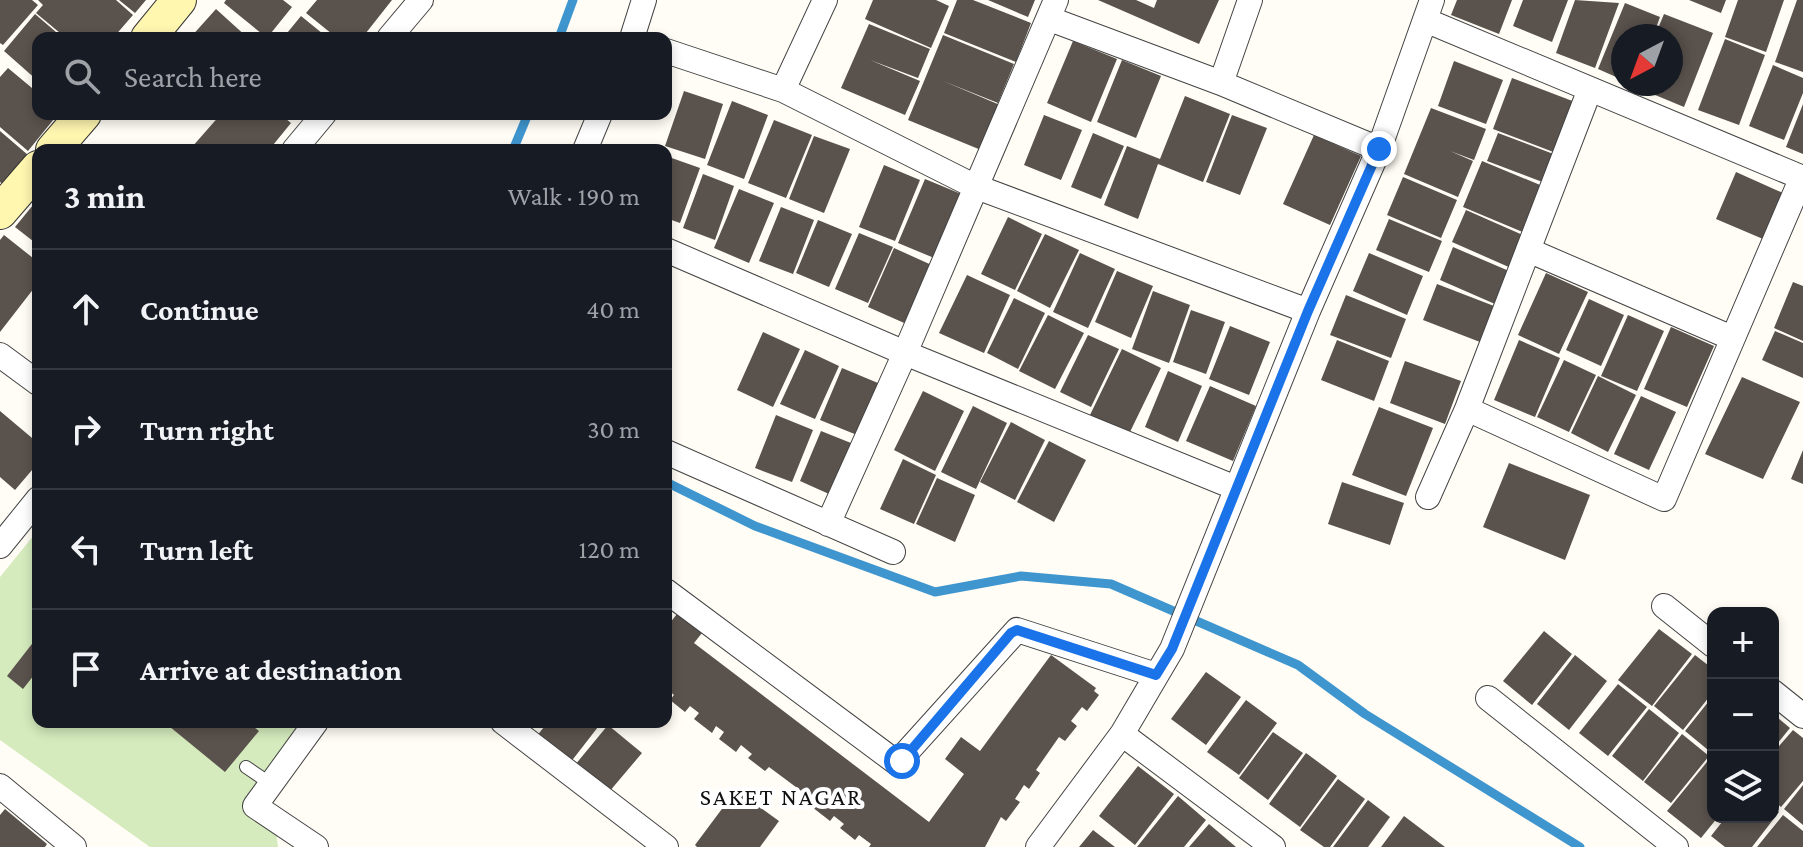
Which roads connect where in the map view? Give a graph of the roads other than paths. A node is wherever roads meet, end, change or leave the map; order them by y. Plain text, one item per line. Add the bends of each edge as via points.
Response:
1 (179, 0) edge
2 (421, 0) edge
3 (644, 0) edge
4 (825, 0) edge
5 (1250, 0) edge
6 (1053, 9) edge
7 (1429, 10) edge
8 (153, 32) edge
9 (394, 32) edge
10 (634, 32) edge
11 (672, 53) edge
12 (1221, 83) junction
13 (1590, 89) junction
14 (783, 90) junction
15 (80, 120) edge
16 (319, 120) edge
17 (598, 120) edge
18 (65, 144) edge
19 (299, 144) edge
20 (588, 144) edge
21 (1379, 149) junction
22 (32, 175) edge
23 (1802, 177) edge
24 (974, 186) junction
25 (0, 212) edge
26 (1528, 250) junction
27 (672, 253) edge
28 (1308, 311) junction
29 (1732, 338) junction
30 (905, 353) junction
31 (0, 355) edge
32 (32, 379) edge
33 (1467, 409) junction
34 (672, 455) edge
35 (1236, 488) junction
36 (1428, 497) dead end
37 (32, 506) edge
38 (828, 524) junction
39 (0, 546) edge
40 (893, 552) dead end
41 (672, 595) edge
42 (1664, 606) dead end
43 (1707, 640) edge
44 (1156, 675) junction
45 (1779, 697) edge
46 (1488, 698) dead end
47 (1803, 716) edge
48 (312, 728) edge
49 (511, 728) edge
50 (1122, 734) junction
51 (246, 767) dead end
52 (271, 784) junction
53 (0, 786) edge
54 (74, 847) edge
55 (316, 847) edge
56 (666, 847) edge
57 (1038, 847) edge
58 (1273, 847) edge
59 (1676, 847) edge

1 - 8 street
2 - 9 street
3 - 10 street
4 - 14 street
5 - 12 street
6 - 12 street
6 - 24 street
7 - 13 street
7 - 21 street
11 - 14 street
12 - 21 street
13 - 23 street
13 - 26 street
14 - 24 street
15 - 18 street
16 - 19 street
17 - 20 street
21 - 28 street
22 - 25 street
23 - 29 street
24 - 28 street
24 - 30 street
26 - 29 street
26 - 33 street
27 - 30 street
28 - 35 street
29 - 33 street via 1664,499
30 - 35 street
30 - 38 street
31 - 32 street
33 - 36 street
34 - 38 street
35 - 44 street via 1172,649
37 - 39 street
38 - 40 street
41 - 44 street via 897,763 1017,630
42 - 43 street
44 - 50 street
45 - 47 street
46 - 59 street
48 - 52 street
49 - 56 street
50 - 57 street
50 - 58 street
51 - 52 lane
52 - 55 street via 255,806
53 - 54 street

